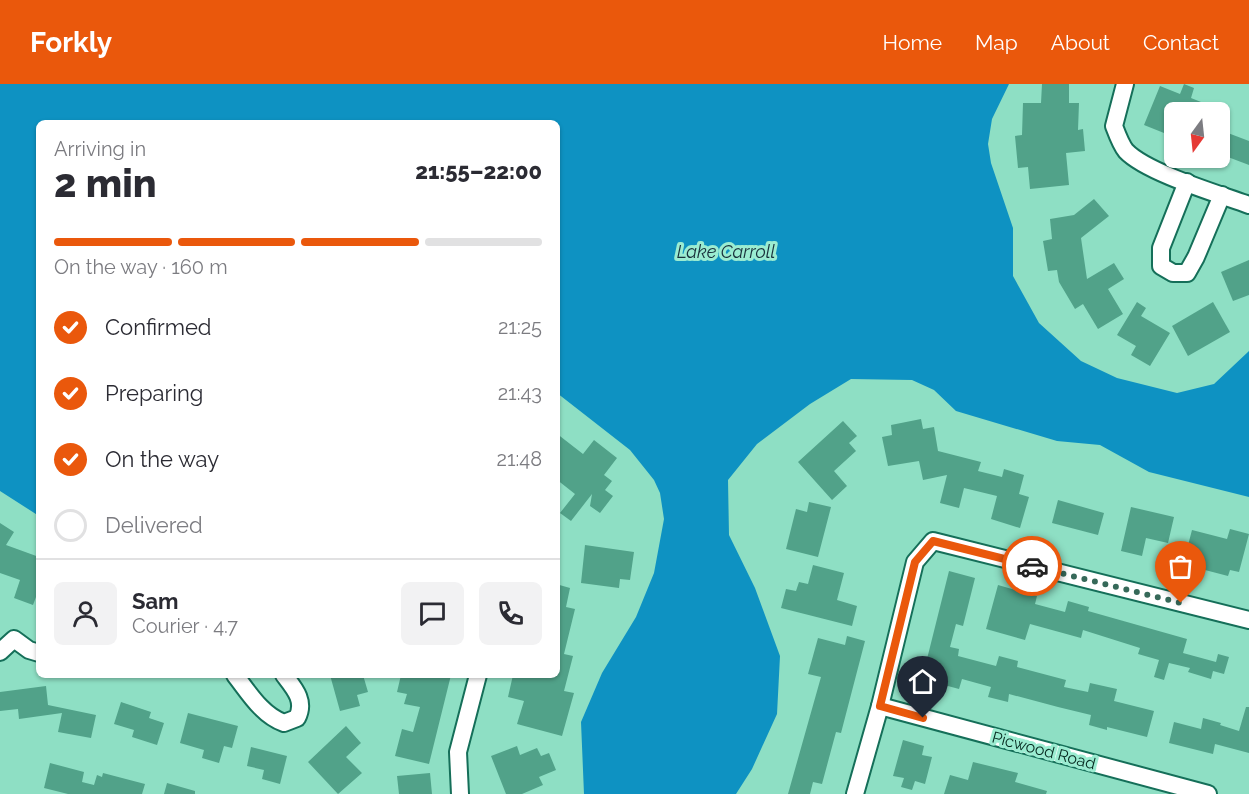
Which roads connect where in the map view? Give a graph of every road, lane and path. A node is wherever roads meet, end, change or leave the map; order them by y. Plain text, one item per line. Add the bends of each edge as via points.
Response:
1 (1125, 84) edge
2 (1187, 182) junction
3 (1221, 195) junction
4 (1249, 205) edge
5 (1249, 620) edge
6 (7, 634) edge
7 (0, 652) edge
8 (36, 652) edge
9 (237, 678) edge
10 (286, 678) edge
11 (477, 678) edge
12 (880, 706) junction
13 (460, 794) edge
14 (855, 794) edge
15 (1208, 794) edge

1 - 2 street via 1114,126 1125,150
2 - 3 street
2 - 3 street via 1161,248 1161,267 1173,273 1187,273
3 - 4 street
5 - 12 street via 933,541 915,562
6 - 7 street
6 - 8 street
9 - 10 street via 263,711 284,723 297,718 301,711 297,692
11 - 13 street via 458,752
12 - 14 street
12 - 15 street, Picwood Road

